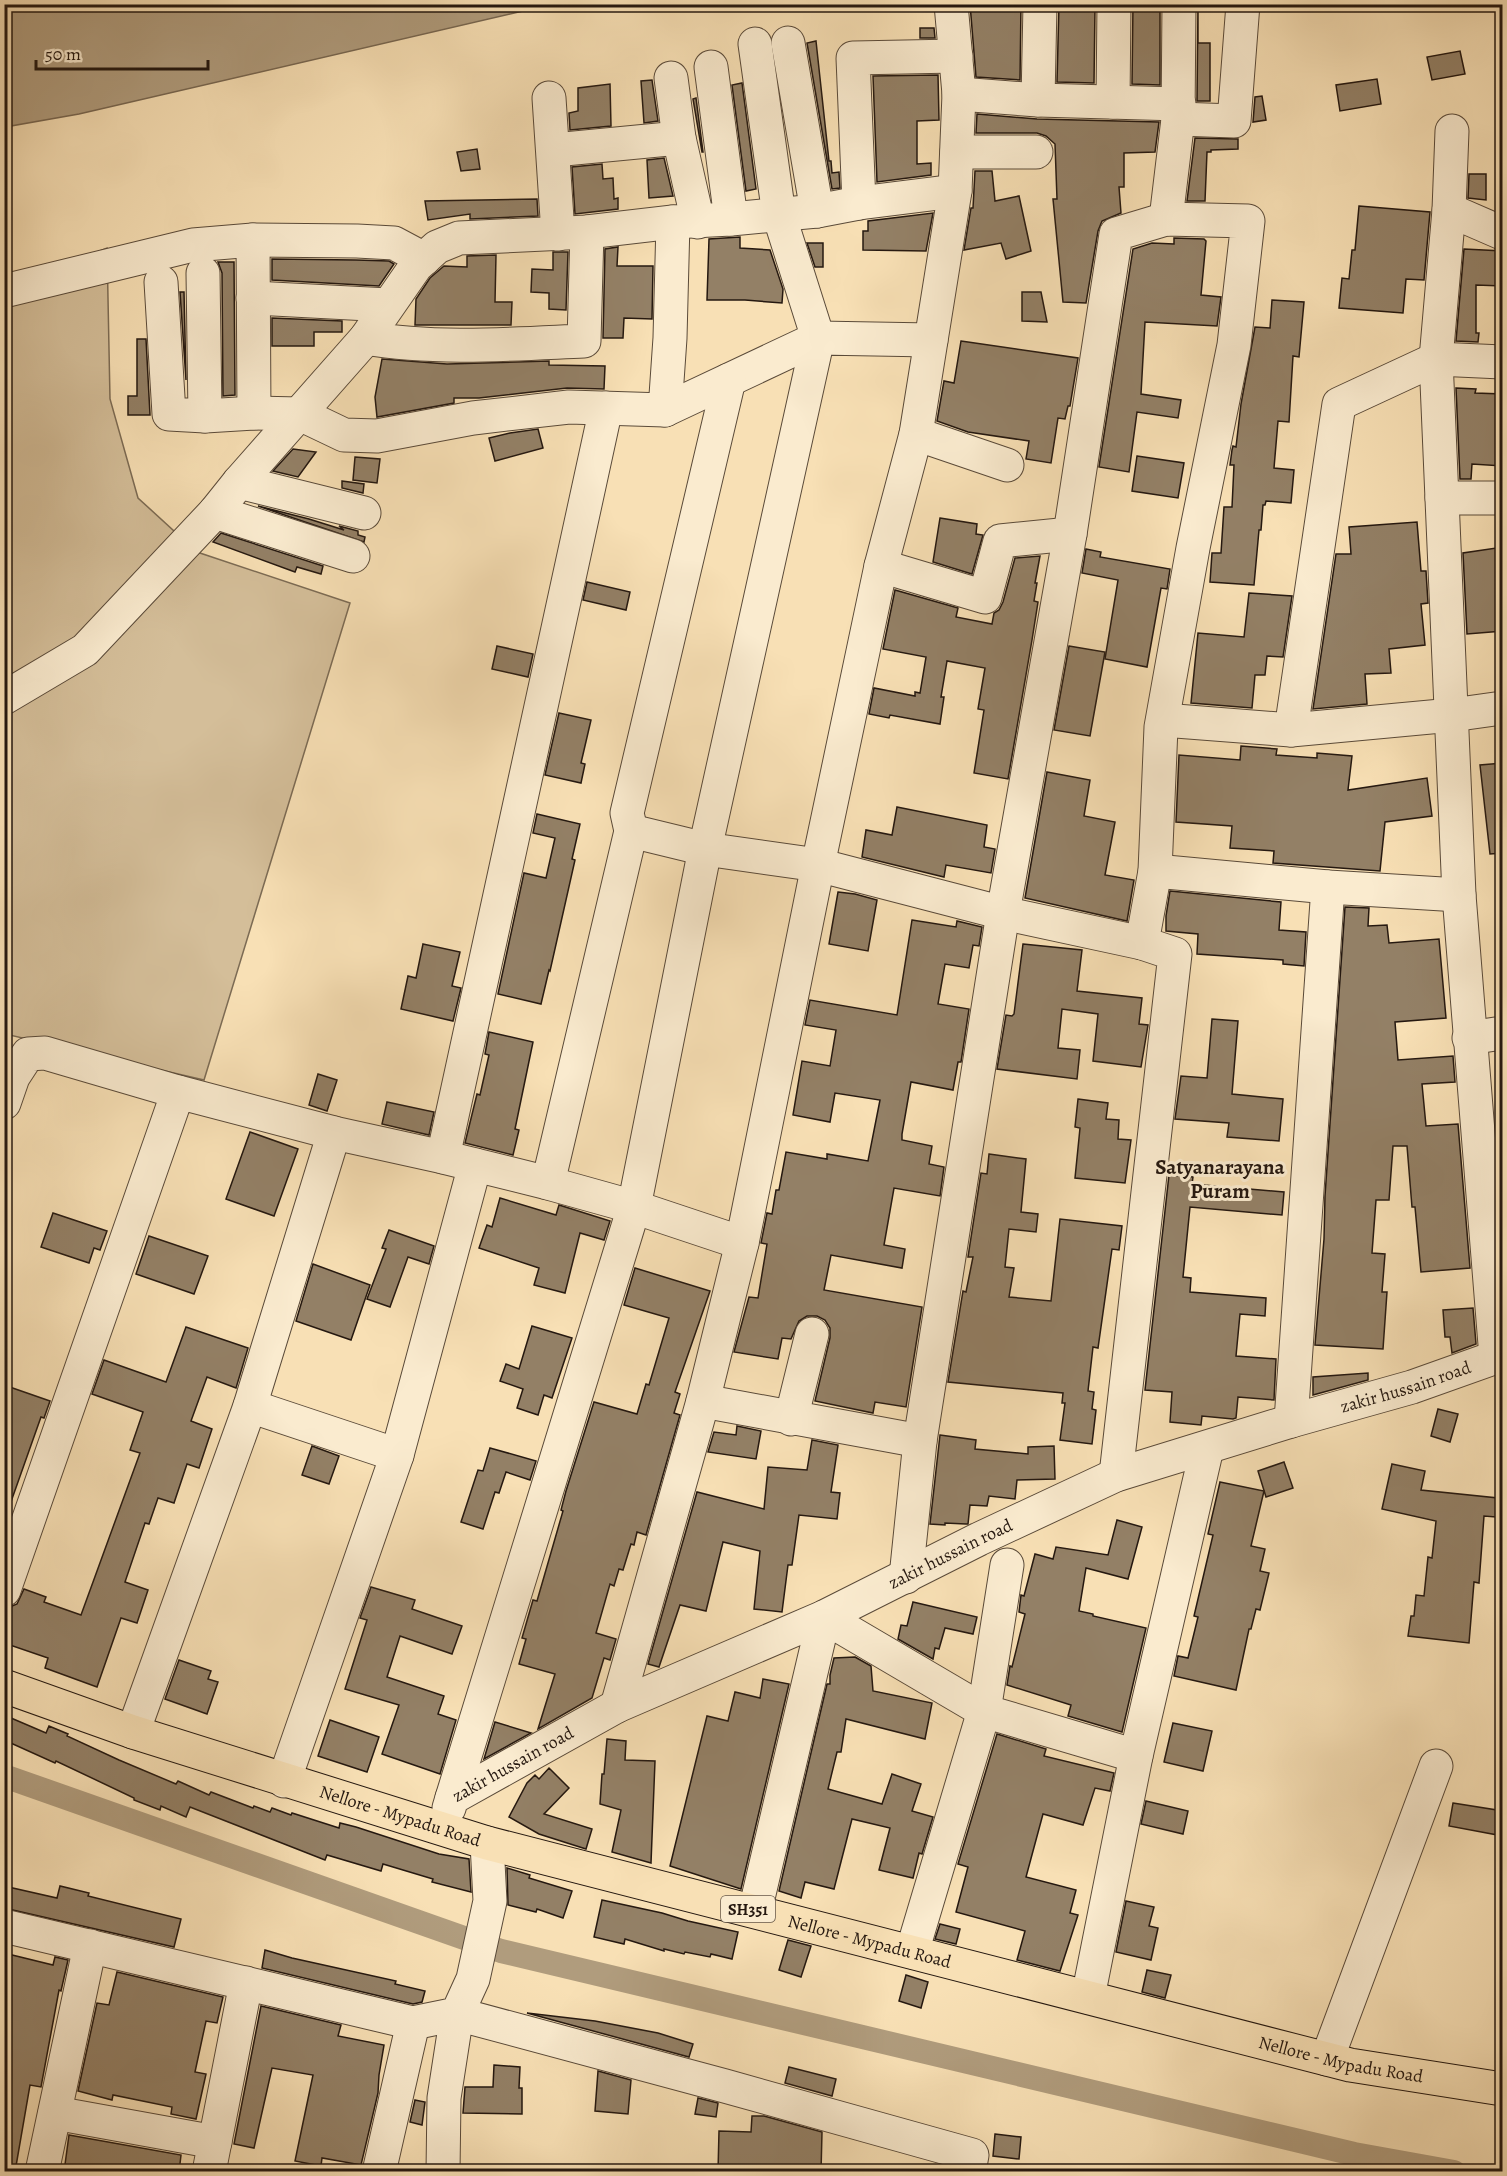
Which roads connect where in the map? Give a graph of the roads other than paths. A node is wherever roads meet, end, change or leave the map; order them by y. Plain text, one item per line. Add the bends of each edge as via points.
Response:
1 (951, 4) edge
2 (1040, 4) edge
3 (1114, 4) edge
4 (1179, 4) edge
5 (1243, 4) edge
6 (788, 43) dead end
7 (755, 44) dead end
8 (956, 56) junction
9 (711, 67) dead end
10 (671, 78) dead end
11 (959, 94) junction
12 (549, 98) dead end
13 (1038, 100) junction
14 (1113, 102) junction
15 (1179, 111) junction
16 (1452, 131) dead end
17 (680, 138) junction
18 (554, 150) junction
19 (957, 152) junction
20 (1036, 152) dead end
21 (955, 191) junction
22 (859, 203) junction
23 (1449, 210) junction
24 (817, 211) junction
25 (779, 214) junction
26 (731, 219) junction
27 (1166, 219) junction
28 (685, 222) junction
29 (1503, 232) edge
30 (573, 233) junction
31 (253, 240) junction
32 (424, 259) junction
33 (203, 273) dead end
34 (161, 282) dead end
35 (4, 291) edge
36 (253, 298) junction
37 (388, 305) junction
38 (366, 338) junction
39 (818, 338) junction
40 (931, 340) junction
41 (1436, 359) junction
42 (1503, 362) edge
43 (729, 380) junction
44 (606, 408) junction
45 (665, 410) junction
46 (254, 413) junction
47 (300, 414) junction
48 (205, 416) junction
49 (916, 434) junction
50 (1007, 465) dead end
51 (239, 482) junction
52 (1442, 498) junction
53 (1503, 498) edge
54 (215, 512) junction
55 (364, 513) dead end
56 (1070, 534) junction
57 (353, 556) dead end
58 (881, 566) junction
59 (4, 698) edge
60 (1503, 708) edge
61 (1452, 715) junction
62 (1163, 720) junction
63 (1291, 730) junction
64 (631, 831) junction
65 (705, 849) junction
66 (818, 865) junction
67 (1155, 871) junction
68 (1328, 887) junction
69 (1459, 895) junction
70 (1003, 913) junction
71 (1142, 943) junction
72 (1503, 1033) edge
73 (1469, 1038) junction
74 (178, 1092) junction
75 (4, 1103) edge
76 (334, 1133) junction
77 (443, 1157) junction
78 (476, 1165) junction
79 (548, 1183) junction
80 (634, 1207) junction
81 (742, 1243) junction
82 (812, 1334) dead end
83 (1499, 1356) edge
84 (703, 1401) junction
85 (250, 1406) junction
86 (791, 1419) junction
87 (1291, 1420) junction
88 (920, 1441) junction
89 (1207, 1448) junction
90 (397, 1455) junction
91 (1116, 1475) junction
92 (1007, 1565) dead end
93 (906, 1577) junction
94 (4, 1590) edge
95 (824, 1617) junction
96 (4, 1686) edge
97 (617, 1707) junction
98 (984, 1711) junction
99 (133, 1732) junction
100 (1136, 1756) junction
101 (1436, 1766) dead end
102 (284, 1781) junction
103 (452, 1798) junction
104 (441, 1829) junction
105 (487, 1843) junction
106 (754, 1911) junction
107 (4, 1926) edge
108 (90, 1946) junction
109 (912, 1952) junction
110 (246, 1983) junction
111 (1088, 1997) junction
112 (457, 2014) junction
113 (413, 2023) junction
114 (1327, 2059) junction
115 (1503, 2089) edge
116 (55, 2113) junction
117 (212, 2157) edge
118 (42, 2172) edge
119 (380, 2172) edge
120 (442, 2172) edge
121 (969, 2172) edge

1 - 8 street
2 - 13 street
3 - 14 street
4 - 15 street
5 - 15 street via 1234,121
6 - 24 street
7 - 25 street
8 - 11 street
8 - 22 street via 853,58
9 - 26 street
10 - 17 street
11 - 13 street
11 - 19 street
12 - 18 street
13 - 14 street
14 - 15 street
15 - 27 street
16 - 23 street
17 - 18 street
17 - 28 street
18 - 30 street
19 - 20 street
19 - 21 street
21 - 22 street
21 - 40 street
22 - 24 street
23 - 29 street
23 - 41 street
24 - 25 street
25 - 26 street
25 - 39 street
26 - 28 street
27 - 56 street via 1116,234
27 - 62 street via 1248,221 1234,345 1192,548
28 - 30 street
28 - 45 street
30 - 32 street via 459,238 437,247
30 - 38 street via 584,341 452,344
31 - 32 street via 394,243
31 - 35 street via 193,245
31 - 36 street
32 - 37 street
33 - 48 street
34 - 48 street via 169,414
36 - 37 street
36 - 46 street
37 - 38 street
38 - 47 street
39 - 40 street
39 - 43 street
39 - 65 street
40 - 49 street
41 - 42 street
41 - 52 street
41 - 63 street via 1339,404
43 - 45 street
43 - 64 street via 627,813
44 - 45 street
44 - 47 street via 569,407 472,418 377,436 344,435
44 - 77 street
46 - 47 street
46 - 48 street
47 - 51 street
49 - 50 street
49 - 58 street
51 - 54 street
51 - 55 street
52 - 53 street
52 - 61 street
54 - 57 street
54 - 59 street via 85,650
56 - 58 street via 1000,541 985,597
56 - 70 street
58 - 66 street
60 - 61 street
61 - 63 street
61 - 69 street
62 - 63 street
62 - 67 street
64 - 65 street
64 - 79 street
65 - 66 street
65 - 80 street
66 - 70 street
66 - 81 street
67 - 68 street
67 - 71 street
68 - 69 street
68 - 87 street
69 - 73 street
70 - 71 street
70 - 88 street
71 - 91 street via 1175,954
72 - 73 street
73 - 83 street
74 - 75 street via 45,1053 28,1054 13,1077
74 - 76 street
74 - 94 street
76 - 77 street
76 - 85 street
77 - 78 street
78 - 79 street
78 - 90 street
79 - 80 street
80 - 81 street
80 - 103 street
81 - 84 street
82 - 86 street
83 - 87 street, zakir hussain road via 1413,1387
84 - 86 street
84 - 97 street
85 - 90 street
85 - 99 street
86 - 88 street
87 - 89 street, zakir hussain road
88 - 93 street
89 - 91 street, zakir hussain road
89 - 100 street
90 - 102 street
91 - 93 street, zakir hussain road
92 - 98 street
93 - 95 street, zakir hussain road
95 - 97 street, zakir hussain road
95 - 98 street
95 - 106 street
96 - 99 main road, Nellore - Mypadu Road / SH351
97 - 103 street, zakir hussain road
98 - 100 street
98 - 109 street
99 - 102 main road, Nellore - Mypadu Road / SH351
100 - 111 street
101 - 114 street
102 - 104 main road, Nellore - Mypadu Road / SH351
103 - 104 street, zakir hussain road
104 - 105 main road, Nellore - Mypadu Road / SH351
105 - 106 main road, Nellore - Mypadu Road / SH351
105 - 112 street via 490,1901 473,1979
106 - 109 main road, Nellore - Mypadu Road / SH351
107 - 108 street
108 - 110 street
108 - 116 street
109 - 111 main road, Nellore - Mypadu Road / SH351
110 - 113 street
110 - 117 street
111 - 114 main road, Nellore - Mypadu Road / SH351
112 - 113 street
112 - 120 street via 444,2098
112 - 121 street via 972,2155
113 - 119 street
114 - 115 main road, Nellore - Mypadu Road / SH351
116 - 117 street
116 - 118 street

